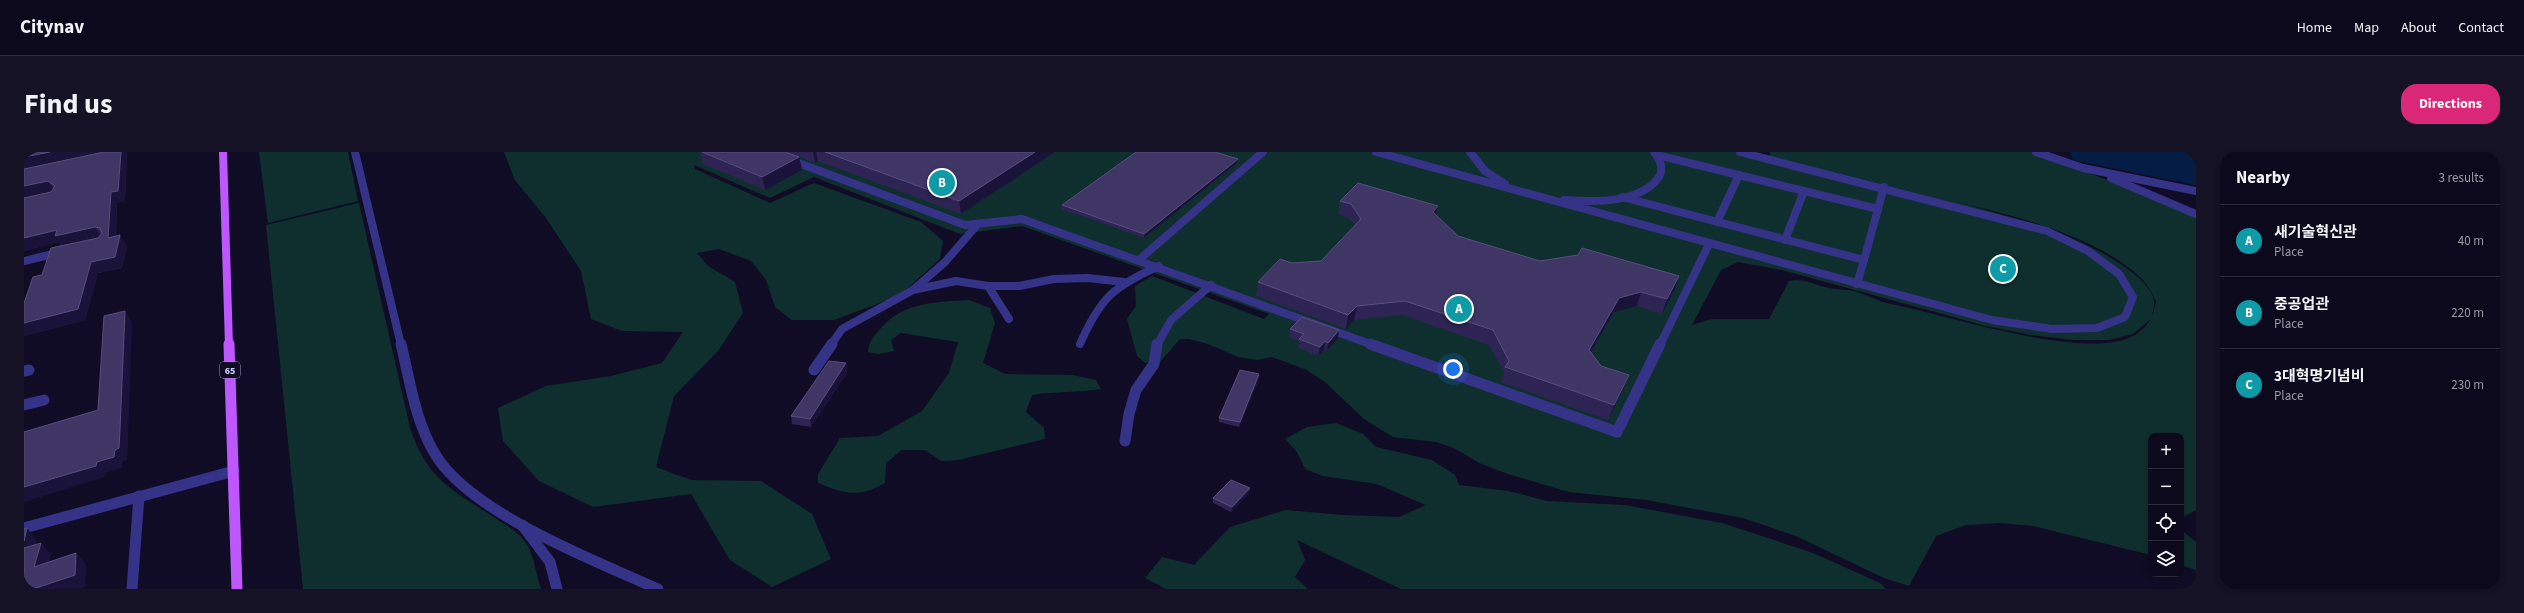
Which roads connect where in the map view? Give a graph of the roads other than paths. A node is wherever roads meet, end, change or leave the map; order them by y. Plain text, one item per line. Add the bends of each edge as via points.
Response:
1 (223, 152) edge
2 (355, 152) edge
3 (769, 152) edge
4 (1263, 152) edge
5 (1376, 152) edge
6 (1470, 152) edge
7 (1740, 152) edge
8 (2036, 152) edge
9 (2057, 152) edge
10 (1656, 153) edge
11 (2063, 161) junction
12 (2083, 168) junction
13 (1739, 175) junction
14 (1884, 187) junction
15 (1804, 191) junction
16 (2196, 191) edge
17 (1533, 196) junction
18 (1622, 197) junction
19 (1878, 209) junction
20 (2196, 214) edge
21 (1717, 222) junction
22 (978, 224) junction
23 (1785, 240) junction
24 (1709, 244) junction
25 (67, 251) edge
26 (1140, 259) junction
27 (1864, 260) junction
28 (24, 261) edge
29 (1159, 266) junction
30 (1124, 282) junction
31 (1857, 284) junction
32 (1211, 285) junction
33 (988, 286) junction
34 (913, 290) junction
35 (1009, 319) dead end
36 (1080, 344) dead end
37 (814, 370) dead end
38 (44, 400) dead end
39 (24, 405) edge
40 (1125, 441) dead end
41 (234, 471) junction
42 (139, 496) junction
43 (521, 524) junction
44 (24, 528) edge
45 (130, 588) edge
46 (238, 589) edge
47 (557, 589) edge
48 (658, 589) edge

1 - 41 main road, 65
2 - 43 street via 421,426 431,448 446,469 468,488
3 - 22 street via 965,225
4 - 26 street
5 - 17 street
6 - 17 street via 1477,163 1492,176
7 - 14 street
8 - 11 street
9 - 11 street
10 - 13 street
10 - 18 street via 1661,171 1654,184
11 - 12 street
12 - 16 street
12 - 20 street
13 - 15 street
13 - 21 street
14 - 19 street
14 - 31 street via 2047,231 2088,251 2119,274 2132,298 2125,317 2097,328 2052,329 1992,320
15 - 19 street
15 - 23 street
17 - 18 street via 1578,201
17 - 24 street
18 - 21 street
19 - 27 street
21 - 23 street
22 - 26 street via 1022,218
22 - 34 street via 945,262
23 - 27 street
24 - 31 street
24 - 32 street via 1617,432
25 - 28 street
26 - 29 street
27 - 31 street
29 - 30 street
29 - 32 street
30 - 33 street via 1088,278 1054,279 1019,286
30 - 36 street via 1109,295 1088,324
32 - 40 street via 1171,320 1157,342 1154,364 1136,390
33 - 34 street via 956,281
33 - 35 street
34 - 37 street via 842,329
38 - 39 street
41 - 42 street
41 - 46 main road, 65
42 - 44 street
42 - 45 street
43 - 47 street via 550,562
43 - 48 street

